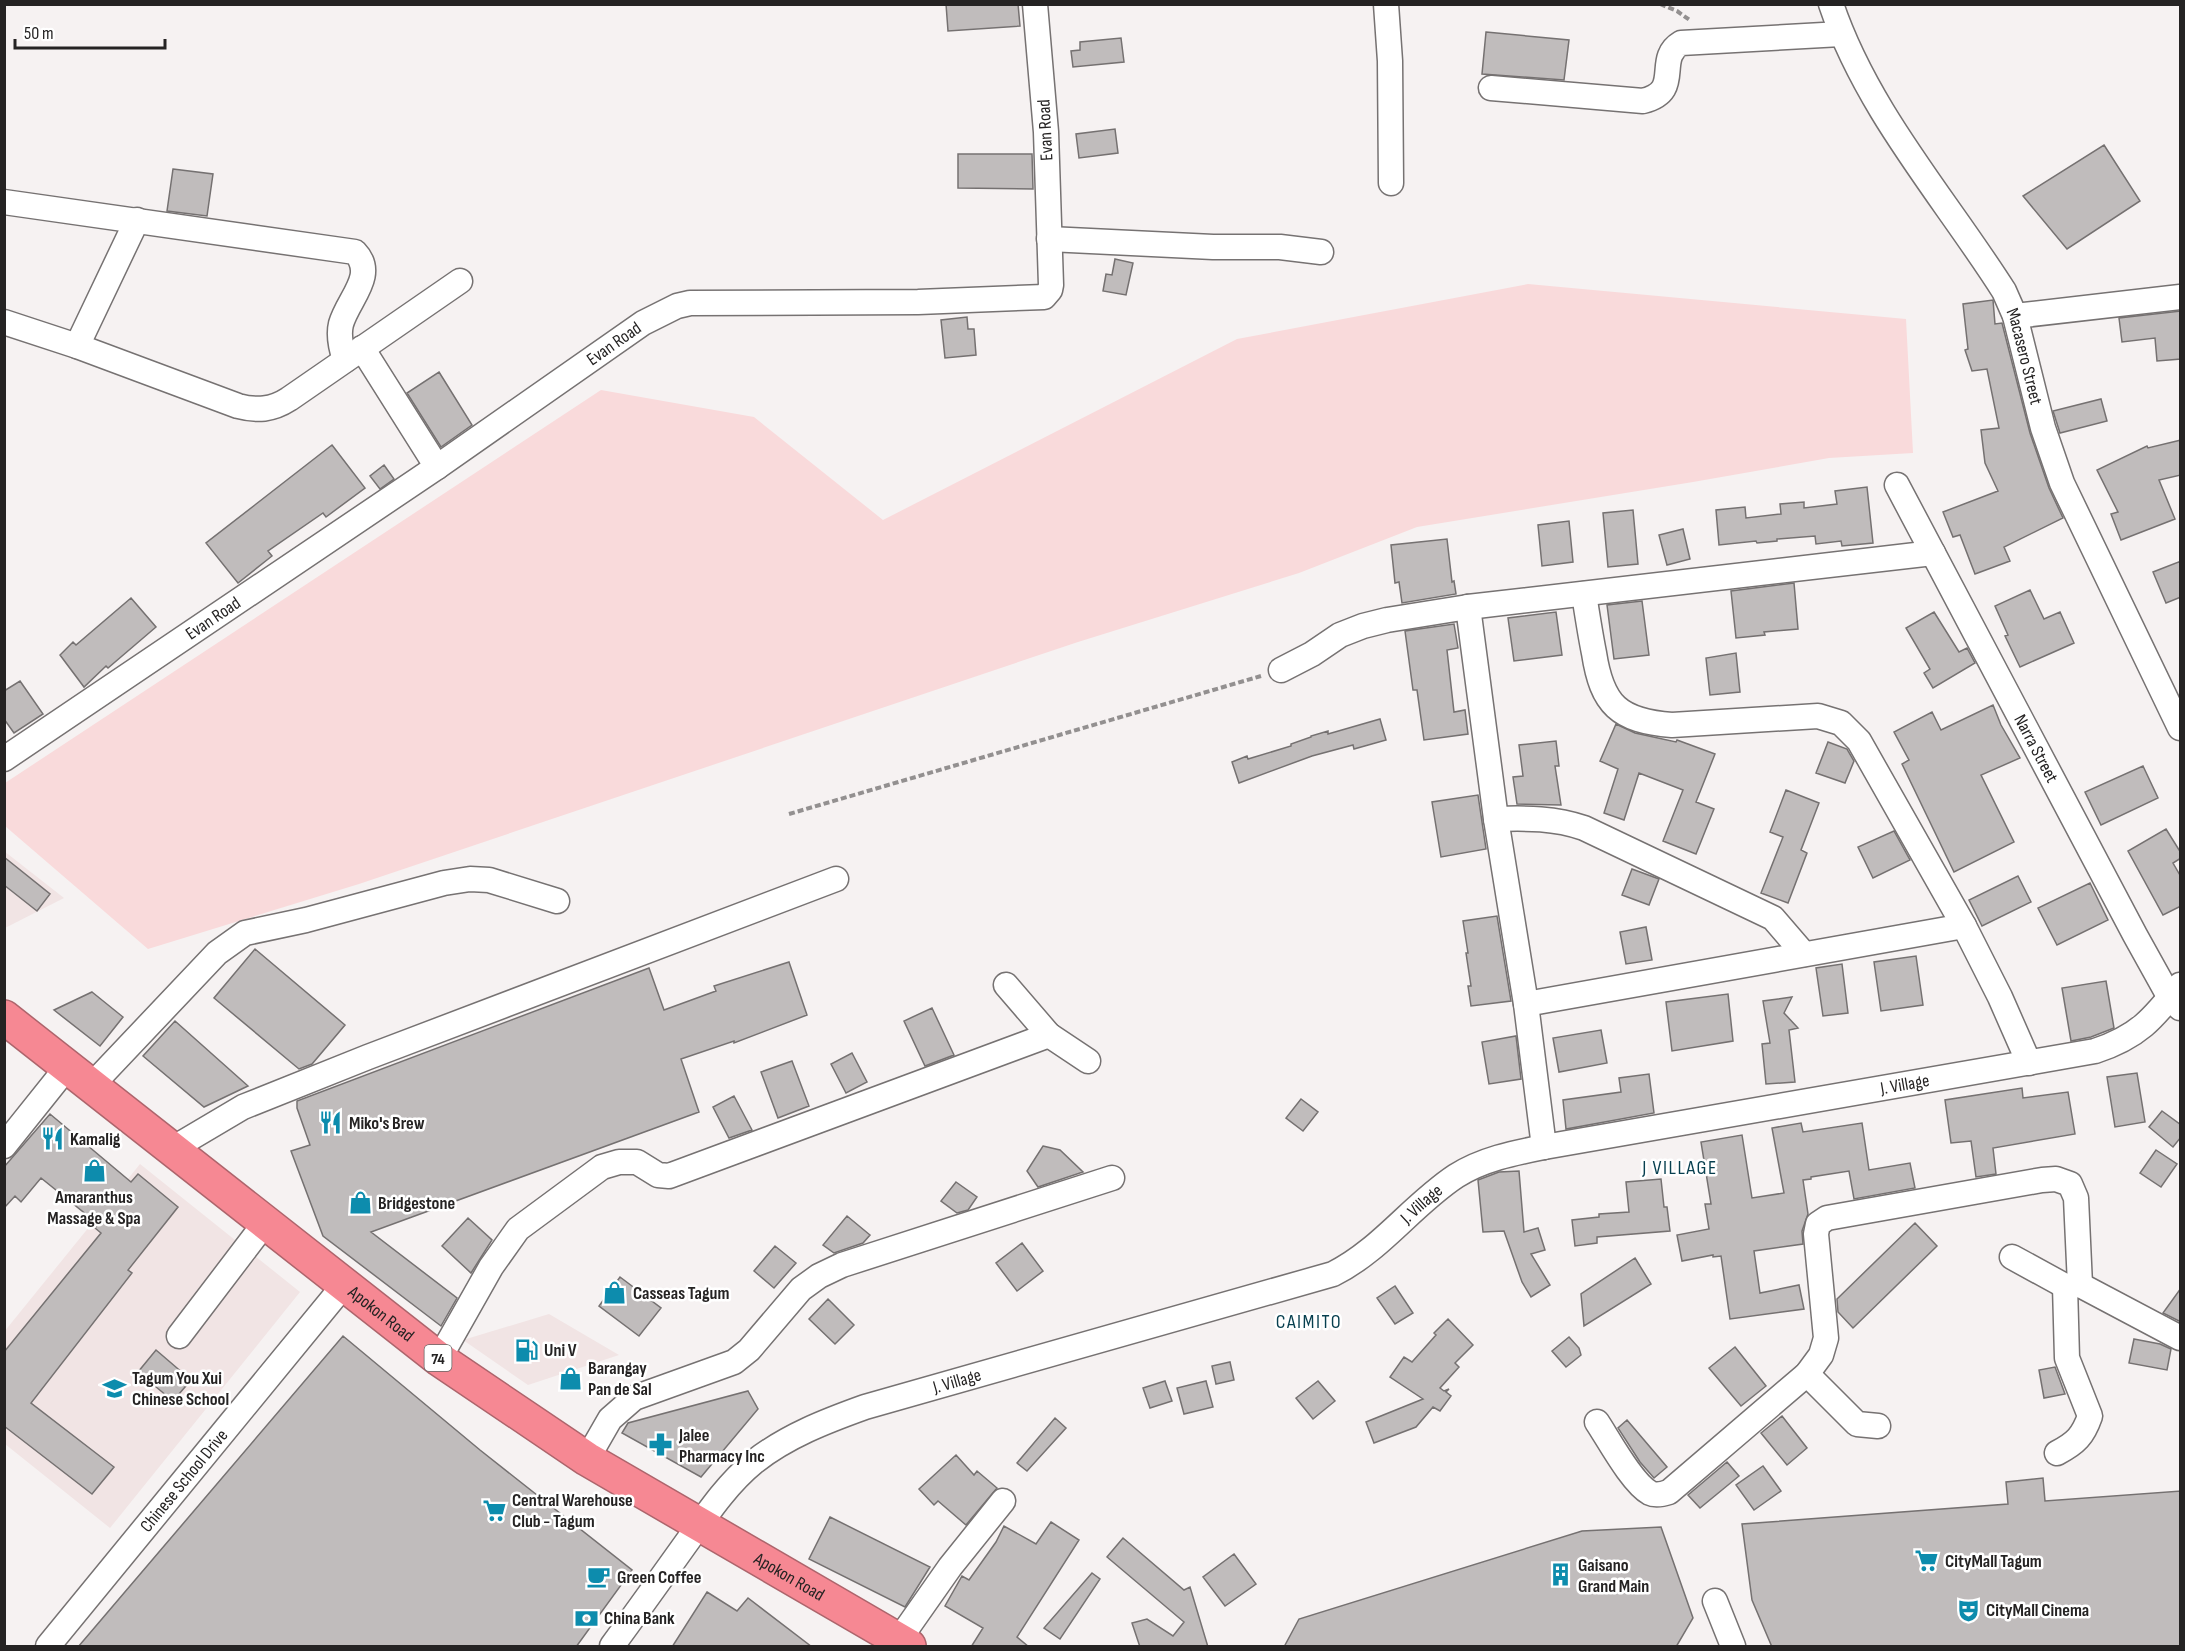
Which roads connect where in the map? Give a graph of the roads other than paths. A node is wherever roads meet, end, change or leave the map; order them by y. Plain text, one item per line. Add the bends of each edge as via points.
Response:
1 (1035, 4) edge
2 (1386, 4) edge
3 (1831, 4) edge
4 (1841, 34) junction
5 (1491, 88) dead end
6 (1391, 183) dead end
7 (4, 202) edge
8 (137, 220) junction
9 (1049, 239) junction
10 (1321, 252) dead end
11 (460, 281) dead end
12 (2181, 297) edge
13 (2015, 316) junction
14 (4, 322) edge
15 (77, 346) junction
16 (354, 354) junction
17 (437, 467) junction
18 (1897, 485) dead end
19 (1933, 553) junction
20 (1584, 594) junction
21 (1468, 607) junction
22 (1281, 670) road end
23 (2181, 728) edge
24 (4, 759) edge
25 (1496, 819) junction
26 (836, 879) dead end
27 (557, 901) dead end
28 (1965, 926) junction
29 (1804, 954) junction
30 (1006, 985) dead end
31 (2177, 997) edge
32 (1526, 1004) junction
33 (4, 1017) edge
34 (1048, 1035) junction
35 (1088, 1061) dead end
36 (2029, 1063) junction
37 (80, 1075) junction
38 (4, 1146) edge
39 (1544, 1147) junction
40 (172, 1149) junction
41 (1112, 1178) dead end
42 (265, 1223) junction
43 (2012, 1257) dead end
44 (344, 1285) junction
45 (2073, 1286) junction
46 (179, 1336) dead end
47 (2181, 1338) edge
48 (440, 1359) junction
49 (1807, 1374) junction
50 (1597, 1422) dead end
51 (1878, 1426) dead end
52 (2057, 1453) dead end
53 (587, 1459) junction
54 (1003, 1502) dead end
55 (699, 1525) junction
56 (1715, 1601) dead end
57 (903, 1644) edge
58 (48, 1647) edge
59 (612, 1647) edge
60 (1733, 1647) edge

1 - 9 street, Evan Road via 1046,132
2 - 6 street
3 - 4 street, Macasero Street
4 - 5 street via 1681,43 1671,52 1660,95 1643,100
4 - 13 street, Macasero Street via 1882,112 1978,250
7 - 8 street
8 - 15 street
8 - 16 street via 355,252 362,259 362,281 341,324 339,337
9 - 10 street via 1280,247
9 - 17 street, Evan Road via 1050,291 1038,299 676,306 642,323
11 - 16 street
12 - 13 street
13 - 23 street, Macasero Street via 2043,428 2062,483
14 - 15 street
15 - 16 street via 251,410 278,406
16 - 17 street
17 - 24 street, Evan Road
18 - 19 street, Narra Street
19 - 20 street
19 - 31 street, Narra Street via 2129,925
20 - 21 street
20 - 28 street via 1598,678 1607,698 1626,715 1672,725 1818,716 1841,723 1859,741
21 - 22 street via 1363,626
21 - 25 street
25 - 29 street via 1566,821 1584,828 1773,918
25 - 32 street
26 - 40 street via 243,1107
27 - 37 street via 489,880 470,879 245,933 217,953
28 - 29 street
28 - 36 street
29 - 32 street
30 - 34 street
31 - 36 street, J. Village via 2139,1030 2114,1045
32 - 39 street
33 - 37 highway, Apokon Road / 74
34 - 35 street
34 - 48 street via 669,1176 658,1175 637,1162 602,1167 518,1229 491,1267
36 - 39 street, J. Village
37 - 38 street
37 - 40 highway, Apokon Road / 74
39 - 55 street, J. Village via 1481,1163 1456,1176 1363,1256 1333,1274 831,1419 755,1461 737,1477
40 - 42 highway, Apokon Road / 74
41 - 53 street via 819,1276 801,1288 734,1362 634,1398 610,1419
42 - 44 highway, Apokon Road / 74
42 - 46 street
43 - 45 street
44 - 48 highway, Apokon Road / 74
44 - 58 street, Chinese School Drive
45 - 47 street
45 - 49 street via 2076,1198 2070,1184 2056,1179 1827,1218 1818,1224 1816,1234 1826,1338 1821,1355
45 - 52 street via 2067,1358 2090,1416 2083,1434
48 - 53 highway, Apokon Road / 74
49 - 50 street via 1662,1494 1650,1493 1642,1487
49 - 51 street via 1857,1424
53 - 55 highway, Apokon Road / 74
54 - 57 street via 950,1567
55 - 57 highway, Apokon Road / 74
55 - 59 street, J. Village
56 - 60 street

